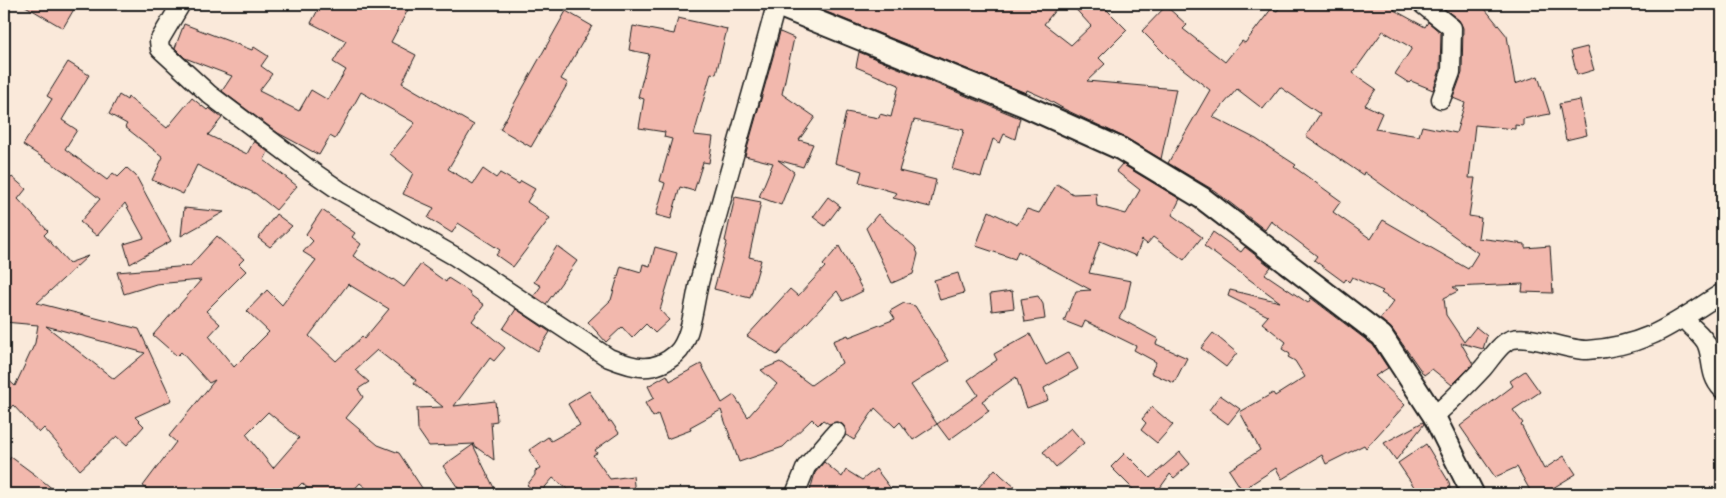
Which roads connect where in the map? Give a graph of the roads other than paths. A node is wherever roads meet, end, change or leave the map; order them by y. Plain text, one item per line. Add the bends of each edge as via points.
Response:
1 (181, 4) edge
2 (1422, 4) edge
3 (781, 5) edge
4 (1441, 99) dead end
5 (1722, 293) edge
6 (1684, 318) junction
7 (1722, 390) edge
8 (1434, 416) junction
9 (836, 432) dead end
10 (795, 494) edge
11 (1473, 494) edge

1 - 3 street via 159,41 160,50 210,95 339,190 456,257 609,358 632,368 657,366 677,354 685,341
2 - 4 street via 1452,28 1451,72
3 - 8 street via 1121,149 1202,198 1382,336
5 - 6 street
6 - 7 street via 1706,341 1710,366
6 - 8 street via 1652,336 1602,349 1576,351 1526,339 1506,342 1456,397
8 - 11 street
9 - 10 street via 806,467

